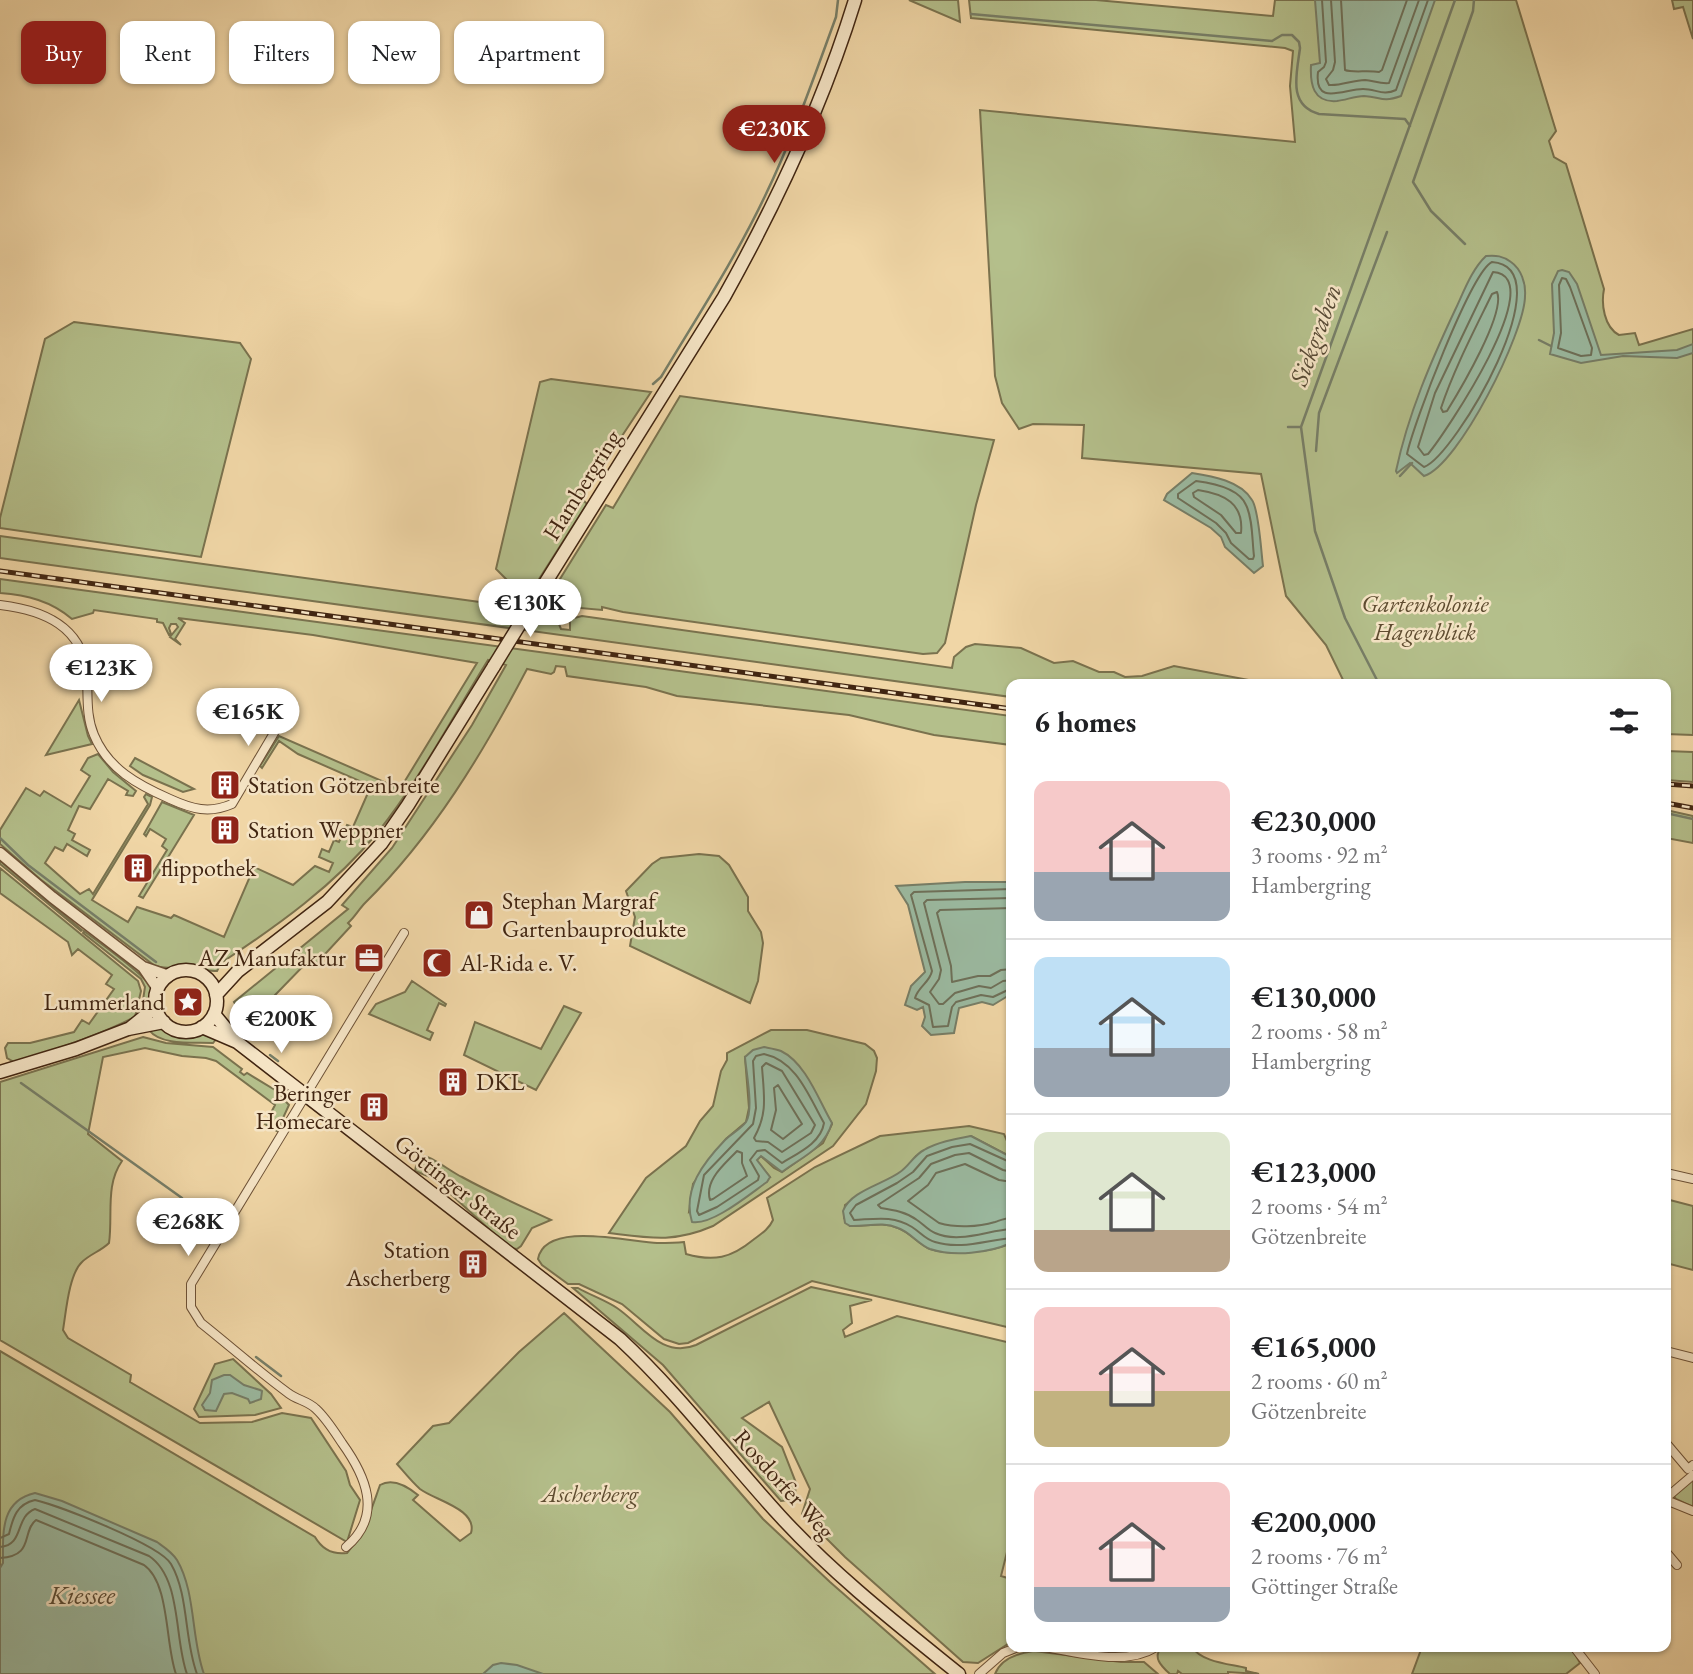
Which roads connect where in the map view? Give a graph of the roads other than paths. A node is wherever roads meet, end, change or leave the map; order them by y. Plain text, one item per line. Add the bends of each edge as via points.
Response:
1 (855, 0) edge
2 (0, 605) edge
3 (284, 716) dead end
4 (0, 853) edge
5 (404, 933) dead end
6 (143, 967) junction
7 (238, 971) junction
8 (169, 976) junction
9 (207, 979) junction
10 (158, 989) junction
11 (216, 995) junction
12 (156, 1007) junction
13 (214, 1014) junction
14 (164, 1022) junction
15 (202, 1027) junction
16 (128, 1029) junction
17 (237, 1042) junction
18 (0, 1072) edge
19 (305, 1094) junction
20 (1671, 1173) edge
21 (1693, 1179) edge
22 (587, 1313) joint
23 (1671, 1352) edge
24 (1693, 1358) edge
25 (1671, 1449) edge
26 (1693, 1465) edge
27 (1693, 1475) edge
28 (1671, 1495) edge
29 (1671, 1501) edge
30 (1693, 1511) edge
31 (346, 1547) dead end
32 (1671, 1557) edge
33 (1677, 1564) dead end
34 (1008, 1652) edge
35 (1079, 1652) edge
36 (1147, 1652) edge
37 (1578, 1652) edge
38 (959, 1674) edge
39 (979, 1674) edge
40 (1595, 1674) edge

1 - 7 main road, Hambergring, bridge via 802,143 752,246 408,804 381,844 327,902
2 - 3 street via 33,610 63,627 83,660 89,722 106,756 132,781 186,806 208,810 232,804
4 - 6 street
5 - 19 street
6 - 8 street
6 - 10 street
7 - 9 main road, Hambergring
7 - 11 main road, Hambergring
8 - 9 main road via 192,971
8 - 10 main road
9 - 11 main road
10 - 12 main road
11 - 13 main road
12 - 14 main road
12 - 16 main road
13 - 15 main road
13 - 17 main road, Göttinger Straße
14 - 15 main road, Göttinger Straße via 179,1031
14 - 16 main road
15 - 17 main road, Göttinger Straße
16 - 18 main road
17 - 19 main road, Göttinger Straße
19 - 22 main road, Göttinger Straße
19 - 31 street via 195,1275 190,1297 201,1323 291,1395 316,1409 355,1463 367,1488 368,1503 360,1531
20 - 21 street
22 - 38 main road, Rosdorfer Weg via 669,1387 824,1560
23 - 24 street
25 - 26 street via 1688,1469
27 - 28 street
29 - 30 street
32 - 33 street
34 - 39 street
35 - 36 street via 1122,1658
37 - 40 street

